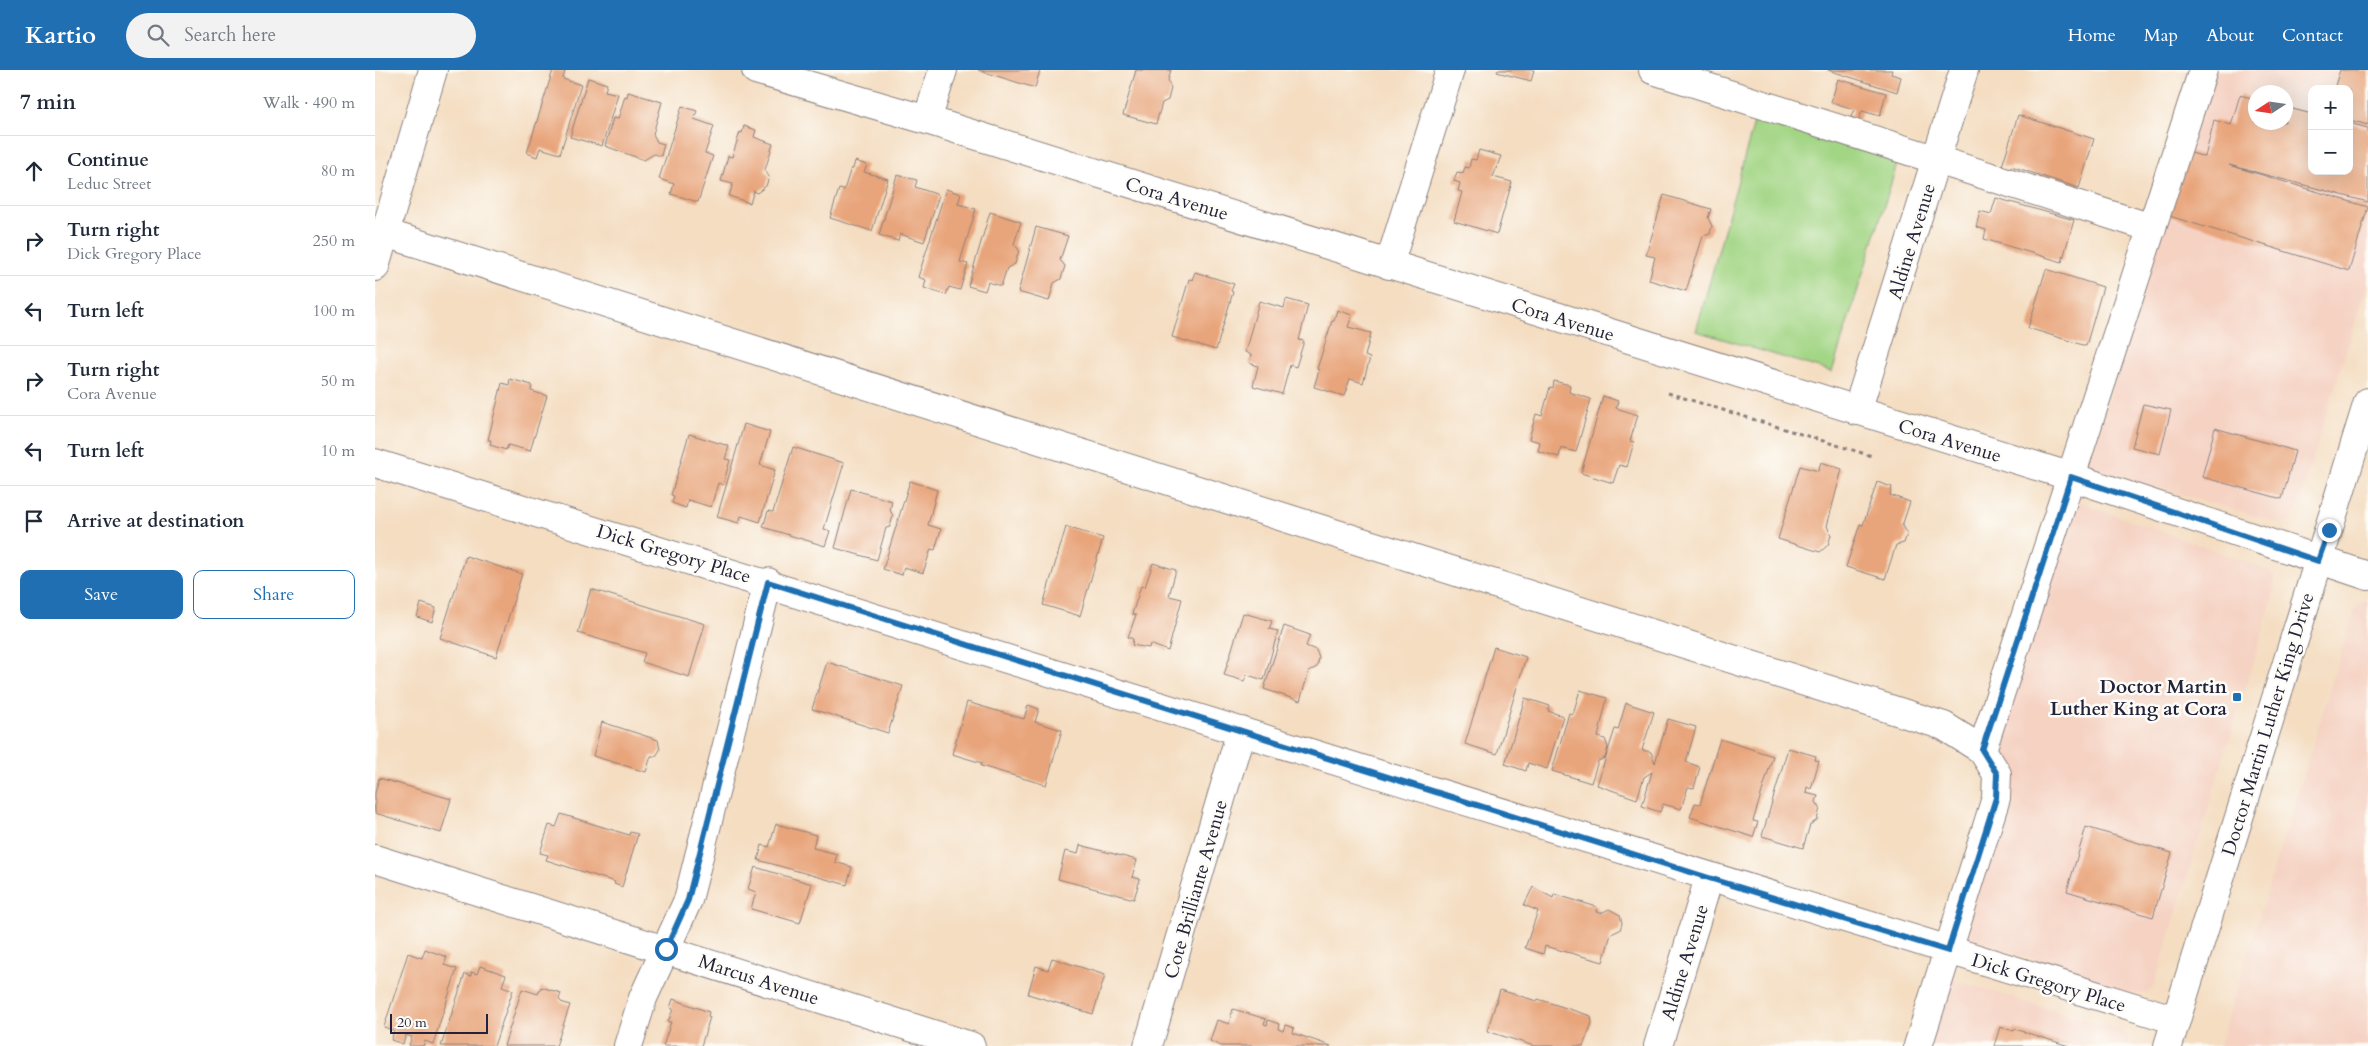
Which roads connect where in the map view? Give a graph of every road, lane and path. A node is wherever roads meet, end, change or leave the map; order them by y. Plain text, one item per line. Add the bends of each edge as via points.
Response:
1 (433, 70) edge
2 (756, 70) edge
3 (943, 70) edge
4 (1450, 70) edge
5 (1653, 70) edge
6 (1964, 70) edge
7 (2203, 70) edge
8 (1704, 78) edge
9 (927, 120) junction
10 (1936, 160) junction
11 (2152, 228) junction
12 (385, 233) junction
13 (1389, 264) junction
14 (375, 266) edge
15 (1668, 393) dead end
16 (2368, 402) edge
17 (1857, 411) junction
18 (1872, 456) dead end
19 (375, 463) edge
20 (2071, 477) junction
21 (2318, 561) junction
22 (2368, 576) edge
23 (768, 582) junction
24 (1241, 731) junction
25 (1982, 750) junction
26 (375, 859) edge
27 (1709, 878) junction
28 (666, 949) junction
29 (1948, 951) junction
30 (2176, 1020) junction
31 (628, 1046) edge
32 (971, 1046) edge
33 (1149, 1046) edge
34 (1658, 1046) edge
35 (1918, 1046) edge
36 (2168, 1046) edge

1 - 12 street
2 - 9 street, Cora Avenue
3 - 9 street
4 - 13 street
5 - 8 street
6 - 10 street, Aldine Avenue
7 - 11 street
8 - 10 street
9 - 13 street, Cora Avenue
10 - 11 street
10 - 17 street, Aldine Avenue
11 - 20 street
12 - 14 street
12 - 25 street via 1943,726
13 - 17 street, Cora Avenue
15 - 18 path
16 - 21 street, Doctor Martin Luther King Drive
17 - 20 street, Cora Avenue
19 - 23 street, Dick Gregory Place
20 - 21 street, Cora Avenue
20 - 25 street
21 - 22 street, Cora Avenue
21 - 30 street, Doctor Martin Luther King Drive
23 - 24 street, Dick Gregory Place
23 - 28 street via 688,900
24 - 27 street, Dick Gregory Place
24 - 33 street, Cote Brilliante Avenue
25 - 29 street via 1997,774 1996,798
26 - 28 street, Marcus Avenue
27 - 29 street, Dick Gregory Place
27 - 34 street, Aldine Avenue
28 - 31 street via 643,998
28 - 32 street, Marcus Avenue
29 - 30 street, Dick Gregory Place
29 - 35 street
30 - 36 street, Doctor Martin Luther King Drive

